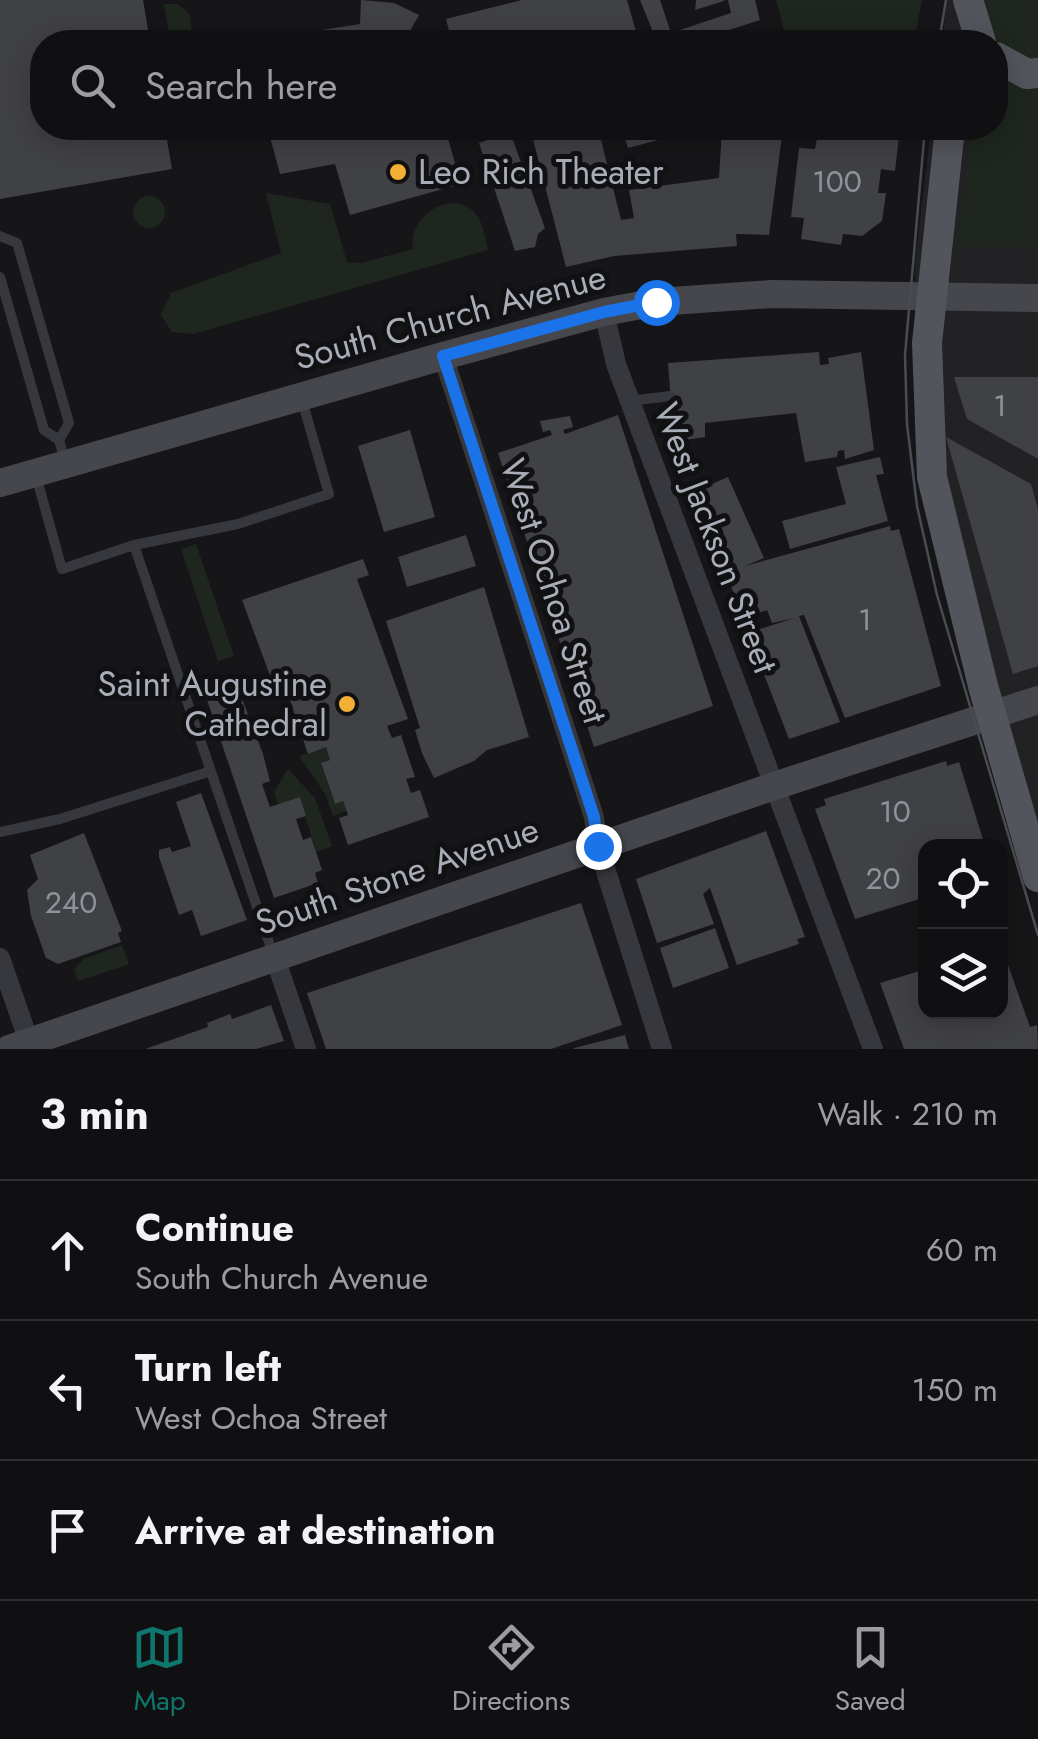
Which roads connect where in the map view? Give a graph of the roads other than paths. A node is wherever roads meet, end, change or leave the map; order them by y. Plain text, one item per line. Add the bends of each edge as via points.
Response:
1 (968, 0) edge
2 (964, 30) edge
3 (978, 30) edge
4 (1008, 63) edge
5 (1038, 74) edge
6 (949, 140) edge
7 (0, 236) edge
8 (0, 277) edge
9 (931, 298) junction
10 (1038, 298) edge
11 (604, 312) junction
12 (443, 356) junction
13 (300, 396) junction
14 (670, 396) dead end
15 (630, 401) junction
16 (63, 452) junction
17 (36, 474) junction
18 (0, 484) edge
19 (134, 545) junction
20 (1038, 700) edge
21 (991, 714) junction
22 (208, 772) junction
23 (774, 786) junction
24 (0, 832) edge
25 (598, 846) junction
26 (1038, 877) edge
27 (0, 958) edge
28 (275, 958) junction
29 (19, 1046) edge
30 (306, 1049) edge
31 (662, 1049) edge
32 (873, 1049) edge

1 - 2 main road
1 - 3 main road
4 - 5 main road
6 - 9 main road
7 - 16 lane via 17,243 69,423
8 - 16 lane via 44,430
9 - 10 street, South Church Avenue
9 - 11 street, South Church Avenue via 772,294
9 - 21 main road via 932,477
11 - 12 street, South Church Avenue
11 - 15 street, West Jackson Street
12 - 13 street, South Church Avenue
12 - 25 street, West Ochoa Street
13 - 16 street, South Church Avenue
13 - 19 lane via 328,494 238,524
14 - 15 lane
15 - 23 street, West Jackson Street
16 - 17 street, South Church Avenue
17 - 18 street, South Church Avenue
17 - 19 lane via 62,569
19 - 22 lane
20 - 21 street, South Stone Avenue
21 - 23 street, South Stone Avenue
21 - 26 main road
22 - 24 lane
22 - 28 lane
23 - 25 street, South Stone Avenue
23 - 32 street, West Jackson Street
25 - 28 street, South Stone Avenue
25 - 31 street, West Ochoa Street
27 - 29 street
28 - 29 street, South Stone Avenue
28 - 30 street

